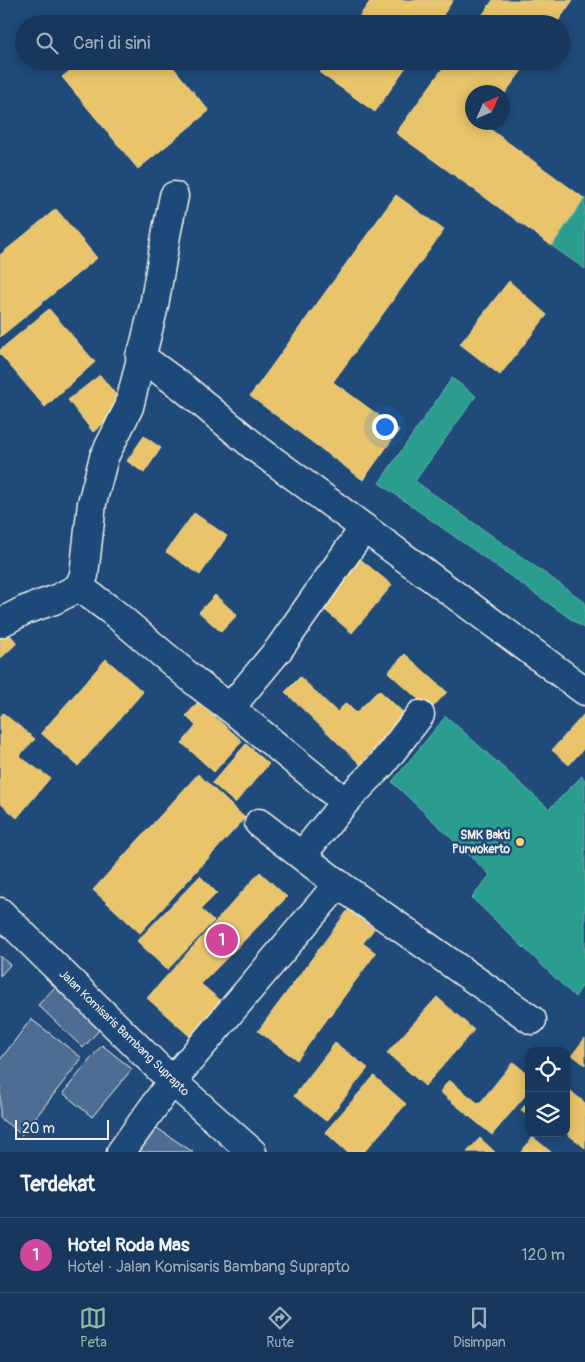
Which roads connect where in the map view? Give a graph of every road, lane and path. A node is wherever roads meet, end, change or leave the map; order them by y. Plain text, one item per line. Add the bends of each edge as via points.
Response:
1 (174, 196) dead end
2 (140, 356) junction
3 (364, 528) junction
4 (79, 587) junction
5 (0, 623) edge
6 (585, 691) edge
7 (230, 708) junction
8 (420, 715) dead end
9 (345, 802) junction
10 (259, 823) dead end
11 (302, 855) junction
12 (338, 884) junction
13 (0, 912) edge
14 (532, 1020) dead end
15 (172, 1081) junction
16 (122, 1152) edge
17 (252, 1152) edge

1 - 2 street via 154,306
2 - 3 street
2 - 4 street via 129,407 104,457 92,503 84,575
3 - 6 street
3 - 7 street via 279,649
4 - 5 street
4 - 7 street
7 - 9 street
8 - 9 street via 382,764
9 - 11 street
10 - 11 street
11 - 12 street
12 - 14 street
12 - 15 street
13 - 15 street, Jalan Komisaris Bambang Suprapto
15 - 16 street
15 - 17 street, Jalan Komisaris Bambang Suprapto

